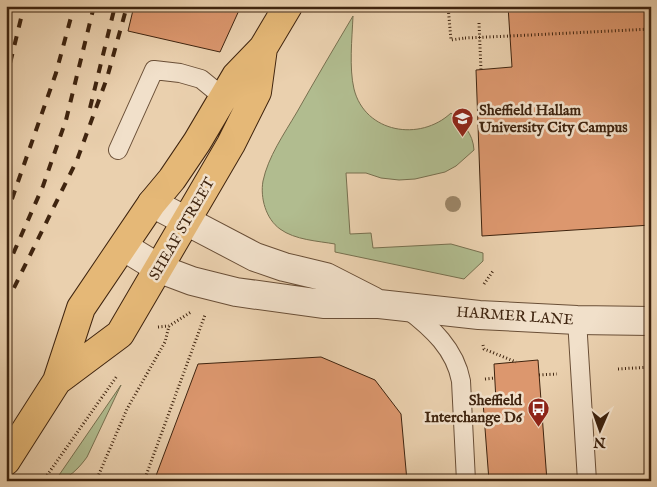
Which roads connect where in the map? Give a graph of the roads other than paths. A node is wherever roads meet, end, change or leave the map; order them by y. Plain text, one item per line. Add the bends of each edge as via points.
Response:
1 (288, 6) edge
2 (263, 48) junction
3 (223, 97) junction
4 (118, 150) dead end
5 (152, 203) junction
6 (187, 221) junction
7 (124, 247) junction
8 (160, 269) junction
9 (392, 306) junction
10 (577, 320) junction
11 (651, 321) edge
12 (57, 381) junction
13 (6, 461) edge
14 (466, 481) edge
15 (587, 481) edge

1 - 2 highway, SHEAF STREET
2 - 3 highway, SHEAF STREET via 236,76
2 - 6 highway, SHEAF STREET via 257,92
3 - 4 lane via 201,79 154,70
3 - 5 highway, SHEAF STREET via 197,142
5 - 6 street, HARMER LANE
5 - 7 highway, SHEAF STREET
6 - 8 highway, SHEAF STREET
6 - 9 street, HARMER LANE via 256,257 326,277
7 - 8 street, HARMER LANE
7 - 12 highway, SHEAF STREET via 81,308
8 - 9 street, HARMER LANE via 236,292 323,304
8 - 12 highway, SHEAF STREET via 120,334
9 - 10 street, HARMER LANE
9 - 14 lane via 423,322 440,338 454,359 461,381
10 - 11 street, HARMER LANE
10 - 15 lane
12 - 13 highway, SHEAF STREET

